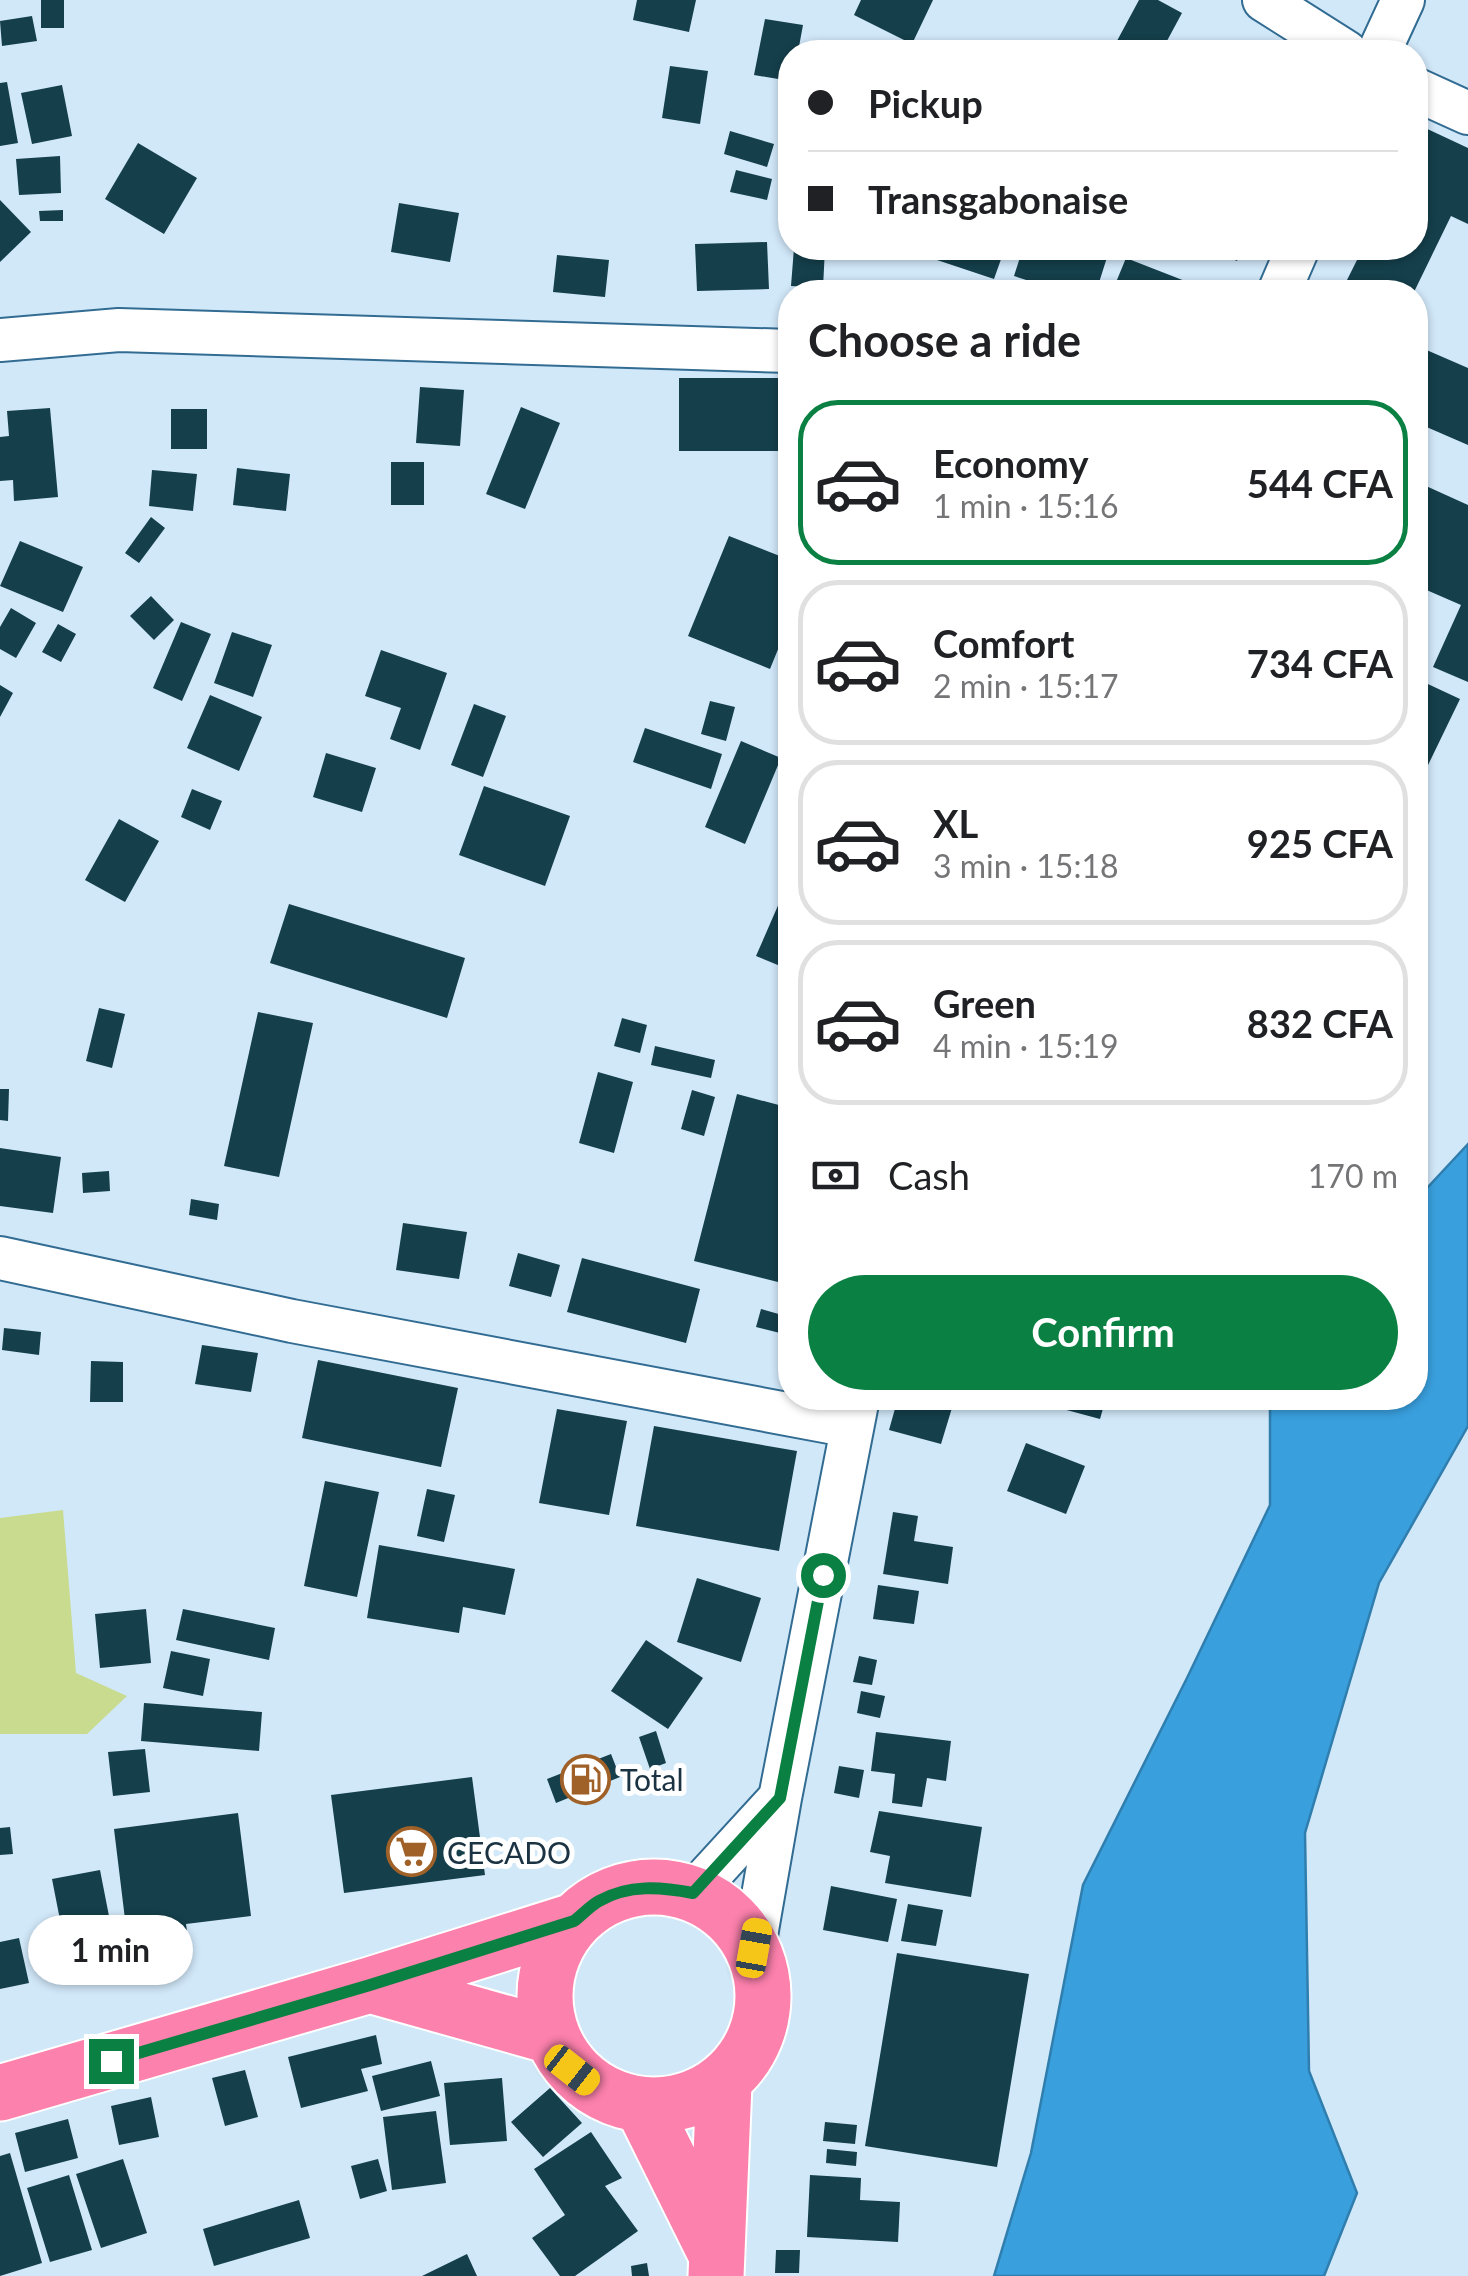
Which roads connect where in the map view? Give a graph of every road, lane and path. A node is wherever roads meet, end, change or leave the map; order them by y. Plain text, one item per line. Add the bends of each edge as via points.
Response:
1 (1264, 0) edge
2 (1402, 0) edge
3 (1327, 40) edge
4 (1384, 40) edge
5 (1428, 95) edge
6 (1468, 113) edge
7 (0, 340) edge
8 (778, 351) edge
9 (0, 1258) edge
10 (778, 1400) edge
11 (854, 1412) edge
12 (780, 1798) junction
13 (693, 1893) junction
14 (574, 1921) junction
15 (754, 1948) junction
16 (370, 1985) junction
17 (552, 2036) junction
18 (724, 2082) junction
19 (0, 2093) edge
20 (642, 2105) junction
21 (715, 2264) edge

1 - 3 street
2 - 4 street
5 - 6 street
7 - 8 street via 118,330
9 - 10 street via 292,1321
11 - 12 street
12 - 13 street
12 - 15 street
13 - 14 highway via 630,1890
13 - 15 highway via 728,1914
14 - 16 highway
14 - 17 highway via 552,1956 544,1996
15 - 18 highway via 765,1996 754,2044
16 - 17 highway
16 - 19 highway
17 - 20 highway via 572,2070 604,2094
18 - 20 highway via 685,2102
18 - 21 highway
20 - 21 highway

